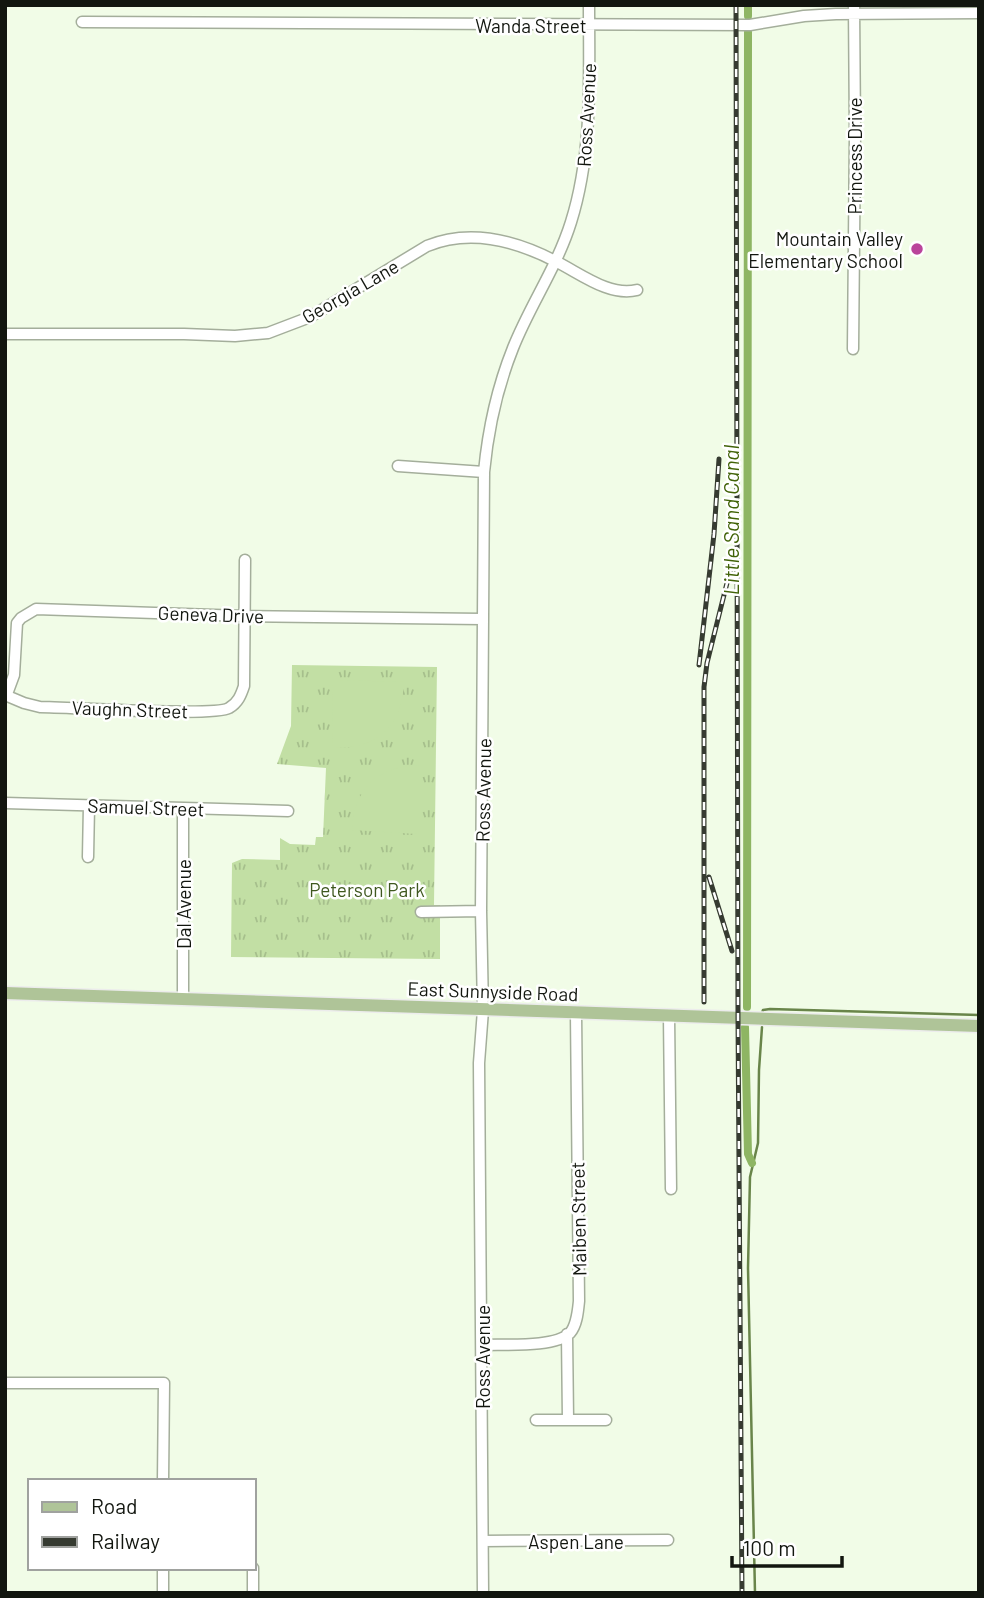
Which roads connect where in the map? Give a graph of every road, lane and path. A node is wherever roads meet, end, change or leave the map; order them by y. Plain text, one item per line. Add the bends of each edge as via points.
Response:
1 (589, 5) edge
2 (854, 10) edge
3 (979, 13) edge
4 (82, 22) dead end
5 (589, 25) junction
6 (556, 261) junction
7 (637, 290) dead end
8 (5, 334) edge
9 (853, 349) dead end
10 (398, 466) dead end
11 (484, 472) junction
12 (245, 560) dead end
13 (244, 616) junction
14 (482, 619) junction
15 (6, 695) edge
16 (5, 803) edge
17 (89, 806) junction
18 (183, 808) junction
19 (288, 811) dead end
20 (88, 857) dead end
21 (481, 911) junction
22 (421, 912) dead end
23 (5, 993) edge
24 (183, 999) junction
25 (483, 1010) junction
26 (576, 1013) junction
27 (669, 1016) junction
28 (979, 1026) edge
29 (671, 1189) dead end
30 (567, 1335) junction
31 (483, 1345) junction
32 (5, 1383) edge
33 (536, 1420) dead end
34 (568, 1420) junction
35 (606, 1420) dead end
36 (163, 1479) edge
37 (668, 1540) dead end
38 (483, 1541) junction
39 (163, 1570) edge
40 (253, 1570) edge
41 (163, 1593) edge
42 (253, 1593) edge
43 (483, 1593) edge

1 - 5 street, Ross Avenue
2 - 3 street, Wanda Street
2 - 5 street, Wanda Street via 750,25
2 - 9 street, Princess Drive
4 - 5 street, Wanda Street
5 - 6 street, Ross Avenue via 585,160 580,191
6 - 7 street, Georgia Lane via 612,290
6 - 8 street, Georgia Lane via 499,239 444,239 310,317 268,333
6 - 11 street, Ross Avenue via 513,348 487,435
10 - 11 street
11 - 14 street, Ross Avenue
12 - 13 street
13 - 14 street, Geneva Drive
13 - 15 street, Geneva Drive via 36,609 18,623 14,675
13 - 15 street, Vaughn Street via 244,686 238,701 222,711 40,707
14 - 21 street, Ross Avenue
16 - 17 street, Samuel Street
17 - 18 street, Samuel Street
17 - 20 street
18 - 19 street, Samuel Street
18 - 24 street, Dal Avenue
21 - 22 street
21 - 25 street, Ross Avenue
23 - 24 main road, East Sunnyside Road
24 - 25 main road, East Sunnyside Road
25 - 26 main road, East Sunnyside Road
25 - 31 street, Ross Avenue via 479,1232
26 - 27 main road, East Sunnyside Road
26 - 30 street, Maiben Street via 579,1301 575,1324
27 - 28 main road, East Sunnyside Road
27 - 29 street
30 - 31 street via 551,1342
30 - 34 street
31 - 38 street, Ross Avenue
32 - 36 street via 164,1382
33 - 34 street
34 - 35 street
37 - 38 street, Aspen Lane
38 - 43 street, Ross Avenue
39 - 41 street
40 - 42 street

